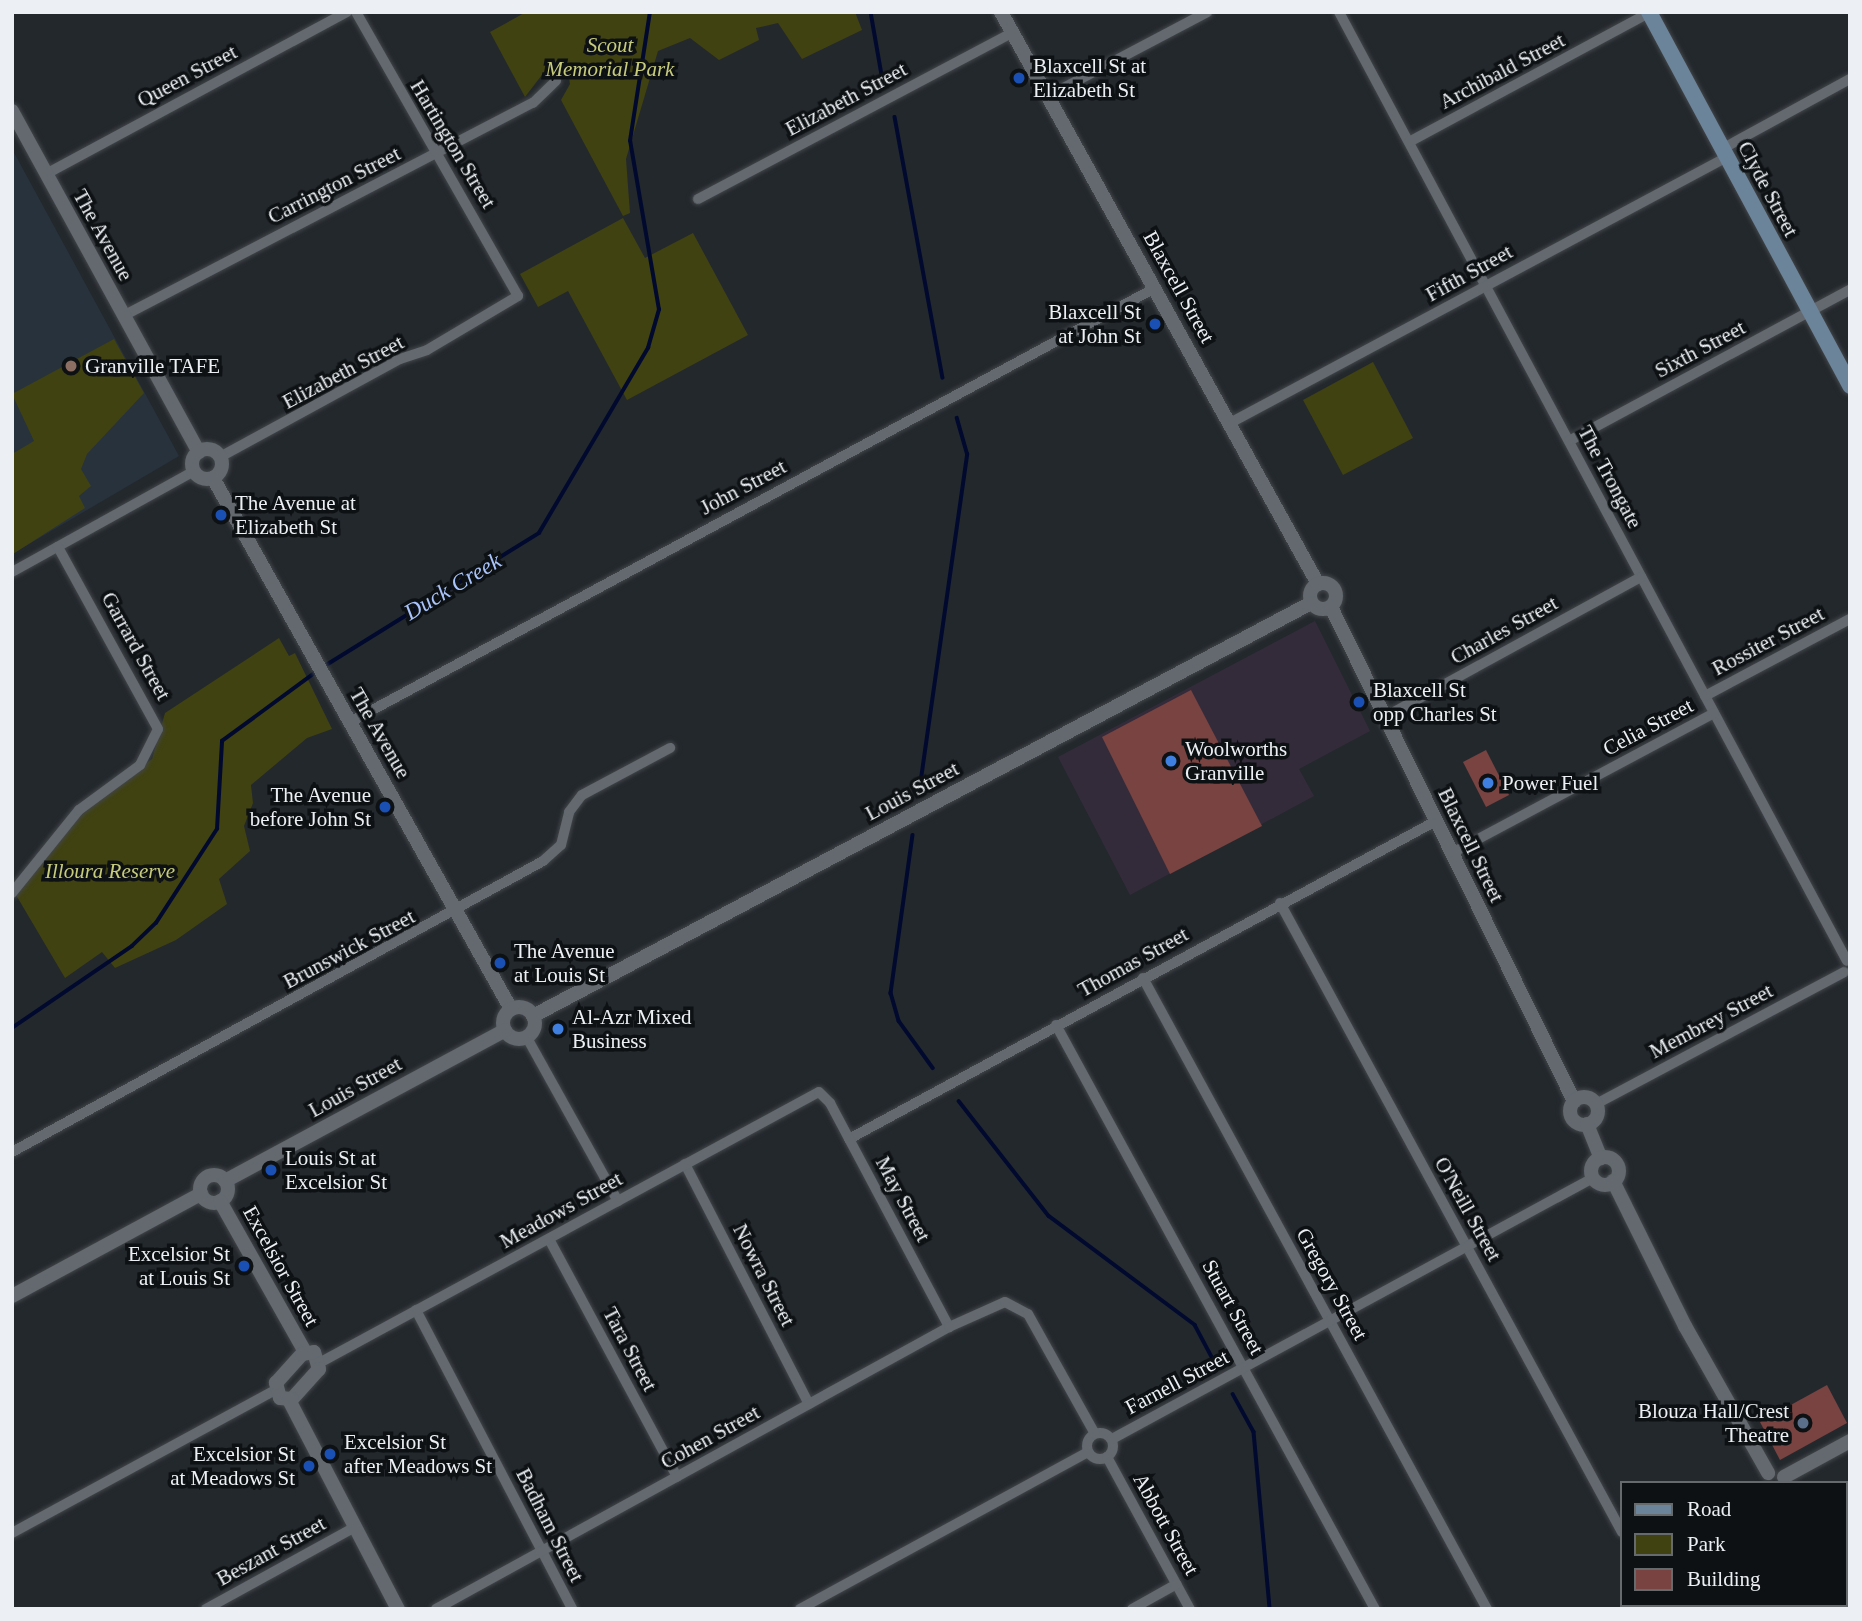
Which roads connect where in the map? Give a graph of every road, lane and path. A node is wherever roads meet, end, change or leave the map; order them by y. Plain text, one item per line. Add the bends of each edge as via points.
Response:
1 (347, 12) edge
2 (356, 12) edge
3 (1001, 12) edge
4 (1207, 12) edge
5 (1339, 12) edge
6 (1649, 13) edge
7 (1012, 33) junction
8 (1850, 79) edge
9 (556, 81) dead end
10 (1048, 96) junction
11 (12, 111) edge
12 (1409, 142) junction
13 (1725, 153) junction
14 (435, 154) junction
15 (46, 174) junction
16 (698, 199) dead end
17 (1486, 286) junction
18 (1155, 288) junction
19 (1850, 290) edge
20 (519, 296) joint
21 (1810, 312) junction
22 (123, 316) junction
23 (1850, 386) edge
24 (1230, 423) junction
25 (1569, 441) junction
26 (199, 452) junction
27 (220, 457) junction
28 (194, 471) junction
29 (213, 478) junction
30 (58, 547) junction
31 (12, 572) edge
32 (1642, 577) junction
33 (1318, 584) junction
34 (1311, 603) junction
35 (1331, 607) junction
36 (1850, 619) edge
37 (1705, 696) junction
38 (1714, 713) junction
39 (1385, 717) junction
40 (350, 722) junction
41 (670, 748) dead end
42 (1436, 821) junction
43 (1452, 853) junction
44 (12, 893) edge
45 (1280, 903) junction
46 (457, 911) junction
47 (1848, 967) edge
48 (1143, 978) junction
49 (511, 1009) junction
50 (533, 1016) junction
51 (1056, 1025) junction
52 (505, 1030) junction
53 (526, 1036) junction
54 (819, 1092) joint
55 (1574, 1101) junction
56 (1596, 1104) junction
57 (1587, 1124) junction
58 (849, 1139) junction
59 (12, 1152) edge
60 (1601, 1158) junction
61 (685, 1164) junction
62 (1593, 1178) junction
63 (226, 1181) junction
64 (1614, 1181) junction
65 (201, 1194) junction
66 (220, 1201) junction
67 (618, 1201) junction
68 (549, 1238) junction
69 (1466, 1247) junction
70 (12, 1296) edge
71 (416, 1310) junction
72 (1331, 1320) junction
73 (949, 1327) junction
74 (305, 1352) junction
75 (321, 1362) junction
76 (1244, 1367) junction
77 (275, 1390) junction
78 (289, 1400) junction
79 (809, 1404) junction
80 (1095, 1434) junction
81 (1112, 1439) junction
82 (1850, 1441) edge
83 (1088, 1452) junction
84 (1107, 1457) junction
85 (677, 1477) junction
86 (1766, 1478) edge
87 (1785, 1480) edge
88 (355, 1527) junction
89 (1620, 1528) edge
90 (12, 1533) edge
91 (543, 1552) junction
92 (1177, 1584) junction
93 (206, 1609) edge
94 (398, 1609) edge
95 (436, 1609) edge
96 (572, 1609) edge
97 (800, 1609) edge
98 (1132, 1609) edge
99 (1190, 1609) edge
100 (1375, 1609) edge
101 (1487, 1609) edge

1 - 15 street, Queen Street
2 - 14 street, Hartington Street
3 - 7 street, Blaxcell Street
4 - 10 street
5 - 12 street, The Trongate
6 - 12 street, Archibald Street
6 - 13 main road, Clyde Street
7 - 10 street, Blaxcell Street
7 - 16 street, Elizabeth Street
8 - 13 street, Fifth Street
9 - 14 street, Carrington Street via 533,103
10 - 18 street, Blaxcell Street
11 - 15 street, The Avenue
12 - 17 street, The Trongate
13 - 17 street, Fifth Street
13 - 21 main road, Clyde Street
14 - 20 street, Hartington Street
14 - 22 street, Carrington Street
15 - 22 street, The Avenue
17 - 24 street, Fifth Street
17 - 25 street, The Trongate
18 - 24 street, Blaxcell Street
18 - 40 street, John Street
19 - 21 street, Sixth Street
20 - 27 street, Elizabeth Street via 436,345 400,359
21 - 23 main road, Clyde Street
21 - 25 street, Sixth Street
22 - 26 street, The Avenue
24 - 33 street, Blaxcell Street
25 - 32 street, The Trongate
26 - 27 street via 213,451
26 - 28 street
27 - 29 street via 222,467
28 - 29 street via 201,478
28 - 30 street
29 - 40 street, The Avenue
30 - 31 street
30 - 44 street, Garrard Street via 158,729 140,765 79,810
32 - 37 street, The Trongate
32 - 39 street, Charles Street
33 - 34 street via 1311,592
33 - 35 street via 1333,588
34 - 35 street via 1322,609
34 - 50 street, Louis Street
35 - 39 street, Blaxcell Street
36 - 37 street, Rossiter Street
37 - 38 street, The Trongate
38 - 43 street, Celia Street
38 - 47 street, The Trongate
39 - 42 street, Blaxcell Street
40 - 46 street, The Avenue
41 - 46 street, Brunswick Street via 582,795 569,812 561,845
42 - 43 street, Blaxcell Street
42 - 45 street, Thomas Street
43 - 55 street, Blaxcell Street
45 - 48 street, Thomas Street
45 - 69 street, O'Neill Street
46 - 49 street, The Avenue
46 - 59 street, Brunswick Street
47 - 56 street, Membrey Street
48 - 51 street, Thomas Street
48 - 72 street, Gregory Street
49 - 50 street via 526,1009
49 - 52 street via 503,1021
50 - 53 street
51 - 58 street, Thomas Street
51 - 76 street, Stuart Street
52 - 53 street via 517,1038
52 - 63 street, Louis Street
53 - 67 street
54 - 58 street, May Street
54 - 61 street, Meadows Street
55 - 56 street via 1586,1097
55 - 57 street via 1572,1117
56 - 57 street via 1597,1116
57 - 60 street
58 - 73 street, May Street
60 - 62 street via 1592,1166
60 - 64 street via 1616,1165
61 - 67 street, Meadows Street
61 - 79 street, Nowra Street
62 - 64 street via 1602,1185
62 - 69 street, Farnell Street
63 - 65 street via 207,1177
63 - 66 street via 228,1192
64 - 86 street
65 - 66 street via 209,1202
65 - 70 street
66 - 74 street, Excelsior Street
67 - 68 street, Meadows Street
68 - 71 street, Meadows Street
68 - 85 street, Tara Street
69 - 72 street, Farnell Street
69 - 89 street, O'Neill Street
71 - 75 street, Meadows Street
71 - 91 street, Badham Street
72 - 76 street, Farnell Street
72 - 101 street, Gregory Street
73 - 79 street, Cohen Street
73 - 80 street, Cohen Street via 1004,1302 1028,1314
74 - 75 street via 317,1353
74 - 77 street
75 - 78 street
76 - 81 street, Farnell Street
76 - 100 street, Stuart Street
77 - 78 street
77 - 90 street
78 - 88 street
79 - 85 street, Cohen Street
80 - 81 street
80 - 83 street
81 - 84 street
82 - 87 street
83 - 84 street via 1099,1460
83 - 97 street
84 - 92 street, Abbott Street
85 - 91 street, Cohen Street
86 - 87 street
88 - 93 street, Beszant Street
88 - 94 street
91 - 95 street, Cohen Street
91 - 96 street, Badham Street
92 - 98 street
92 - 99 street, Abbott Street

